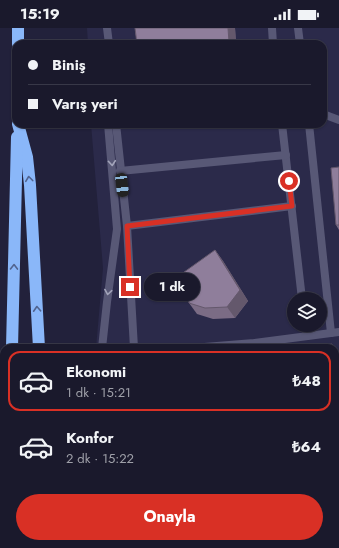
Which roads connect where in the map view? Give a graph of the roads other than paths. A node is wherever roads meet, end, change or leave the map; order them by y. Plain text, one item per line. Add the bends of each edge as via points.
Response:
1 (18, 28) edge
2 (107, 28) edge
3 (272, 28) edge
4 (298, 28) edge
5 (18, 40) edge
6 (106, 40) edge
7 (108, 40) edge
8 (273, 40) edge
9 (300, 40) edge
10 (327, 116) edge
11 (339, 120) edge
12 (18, 128) edge
13 (19, 128) edge
14 (108, 128) edge
15 (116, 128) edge
16 (283, 128) edge
17 (309, 128) edge
18 (286, 155) junction
19 (120, 171) junction
20 (292, 206) junction
21 (127, 226) junction
22 (301, 292) edge
23 (306, 332) edge
24 (335, 333) edge
25 (307, 336) junction
26 (12, 344) edge
27 (39, 344) edge
28 (102, 344) edge
29 (134, 344) edge
30 (260, 344) edge

1 - 5 highway
2 - 6 lane
2 - 7 lane
3 - 8 lane
4 - 9 lane
10 - 11 lane
26 -> 12 highway
27 -> 13 highway via 30,185
14 -> 28 lane via 117,229
15 - 19 lane
16 - 18 lane
17 - 24 lane
18 - 19 lane
18 - 20 lane
19 - 21 lane
20 - 21 lane
20 - 22 lane
21 - 29 lane
23 - 25 lane
24 - 25 lane
25 - 30 lane

